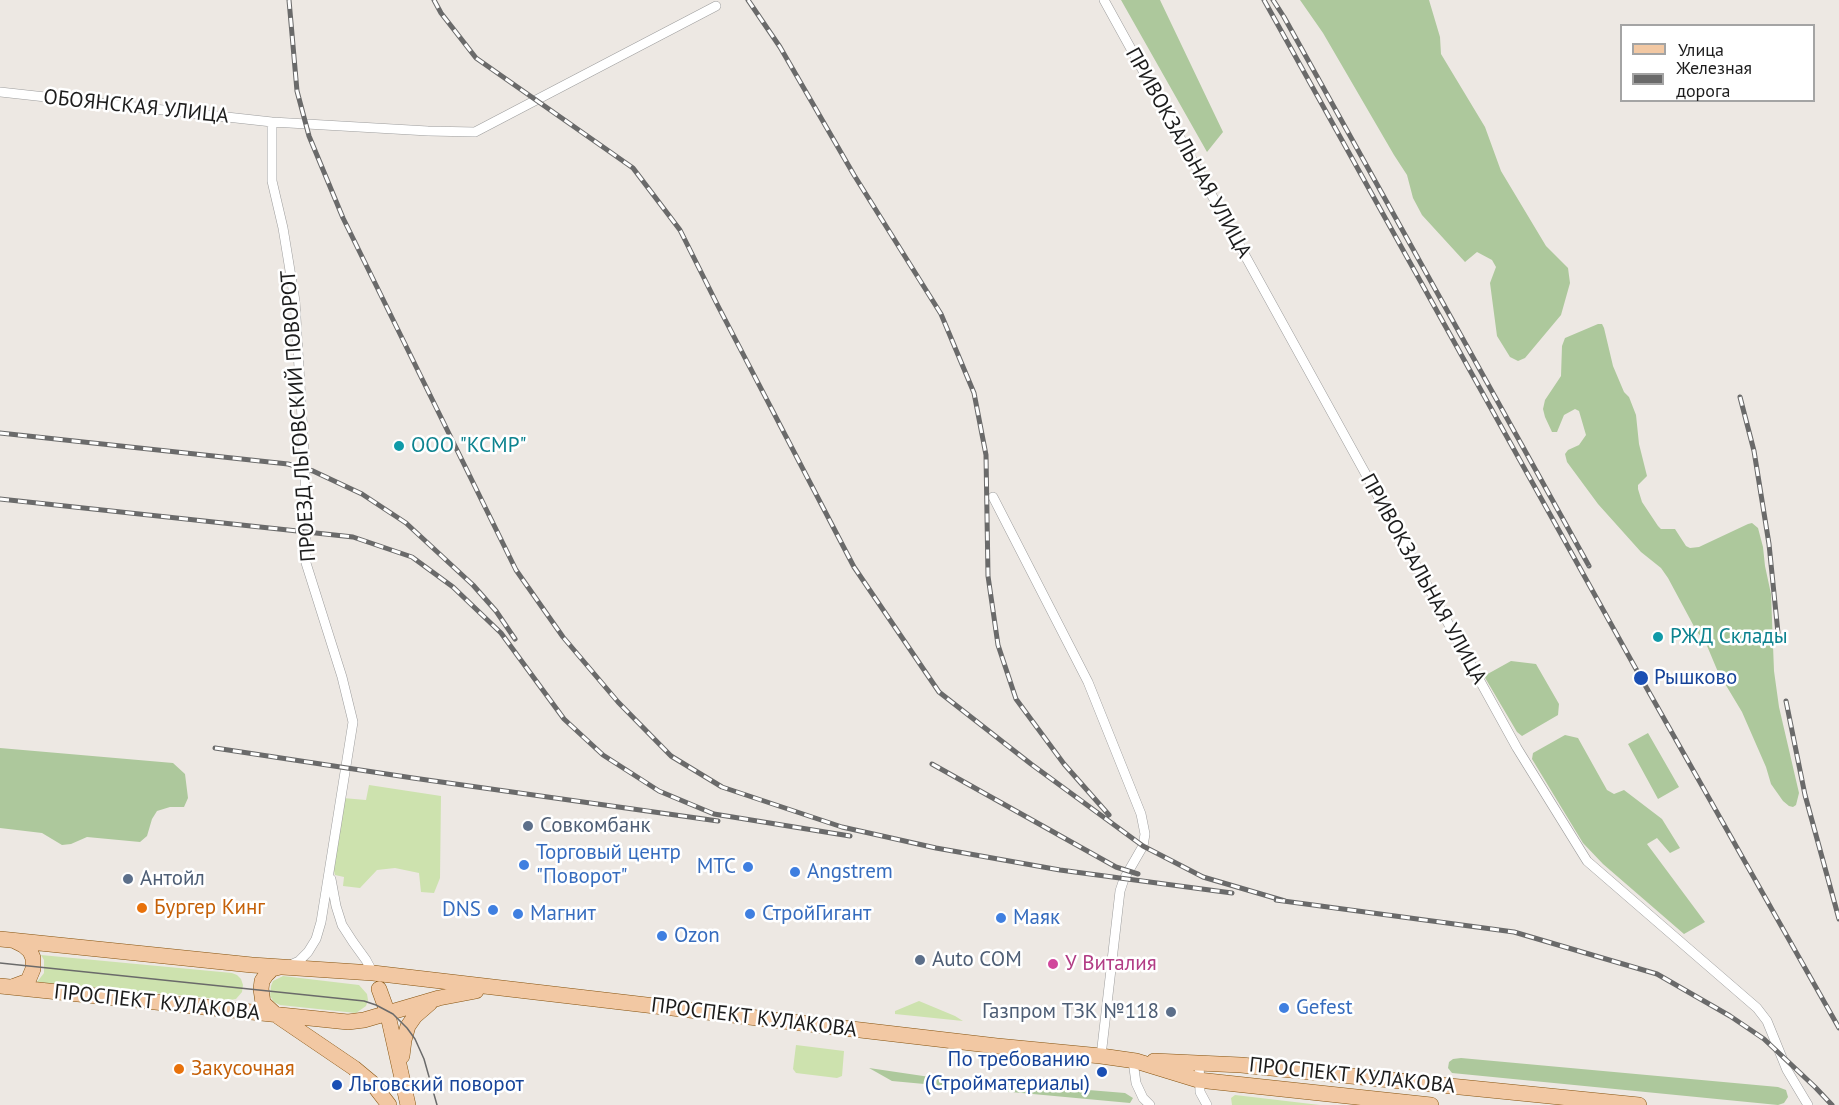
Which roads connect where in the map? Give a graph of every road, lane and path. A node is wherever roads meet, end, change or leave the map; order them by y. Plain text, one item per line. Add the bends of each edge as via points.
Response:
1 (1104, 0) edge
2 (716, 6) dead end
3 (0, 92) edge
4 (272, 122) junction
5 (993, 496) dead end
6 (330, 867) junction
7 (7, 940) edge
8 (280, 967) junction
9 (373, 974) junction
10 (5, 987) edge
11 (497, 988) junction
12 (379, 989) junction
13 (439, 998) junction
14 (388, 1014) junction
15 (276, 1015) junction
16 (348, 1022) junction
17 (1101, 1056) junction
18 (1134, 1061) junction
19 (1199, 1062) junction
20 (1198, 1080) junction
21 (406, 1100) edge
22 (389, 1105) edge
23 (1150, 1105) edge
24 (1207, 1105) edge
25 (1431, 1105) edge
26 (1639, 1105) edge
27 (1808, 1105) edge

1 - 27 street, ПРИВОКЗАЛЬНАЯ УЛИЦА via 1512,738 1587,861 1757,1008
2 - 4 street via 475,132
3 - 4 street, ОБОЯНСКАЯ УЛИЦА
4 - 6 street, ПРОЕЗД ЛЬГОВСКИЙ ПОВОРОТ via 272,181 294,301 305,468 306,563 353,722
5 - 17 street via 1088,682 1141,814 1145,834 1120,891
6 - 8 street via 316,939 299,960
6 - 9 street via 342,925
7 - 8 main road
7 - 10 main road via 30,951 33,969 28,981
8 - 9 main road, ПРОСПЕКТ КУЛАКОВА
8 - 15 main road via 266,975 261,989 263,1003
9 - 11 main road, ПРОСПЕКТ КУЛАКОВА
9 - 12 main road
10 - 15 main road, ПРОСПЕКТ КУЛАКОВА
11 - 13 main road
11 - 17 main road, ПРОСПЕКТ КУЛАКОВА
12 - 14 main road
12 - 16 main road via 379,1004 372,1014
13 - 14 main road
13 - 21 main road via 424,1007 408,1026 402,1053
14 - 16 main road
14 - 21 main road
15 - 16 main road
15 - 22 main road, ПРОСПЕКТ КУЛАКОВА via 354,1068
17 - 18 main road, ПРОСПЕКТ КУЛАКОВА
18 - 19 main road, ПРОСПЕКТ КУЛАКОВА
18 - 20 main road, ПРОСПЕКТ КУЛАКОВА
18 - 23 street via 1136,1083
19 - 20 street
19 - 26 main road, ПРОСПЕКТ КУЛАКОВА
20 - 24 street
20 - 25 main road, ПРОСПЕКТ КУЛАКОВА

